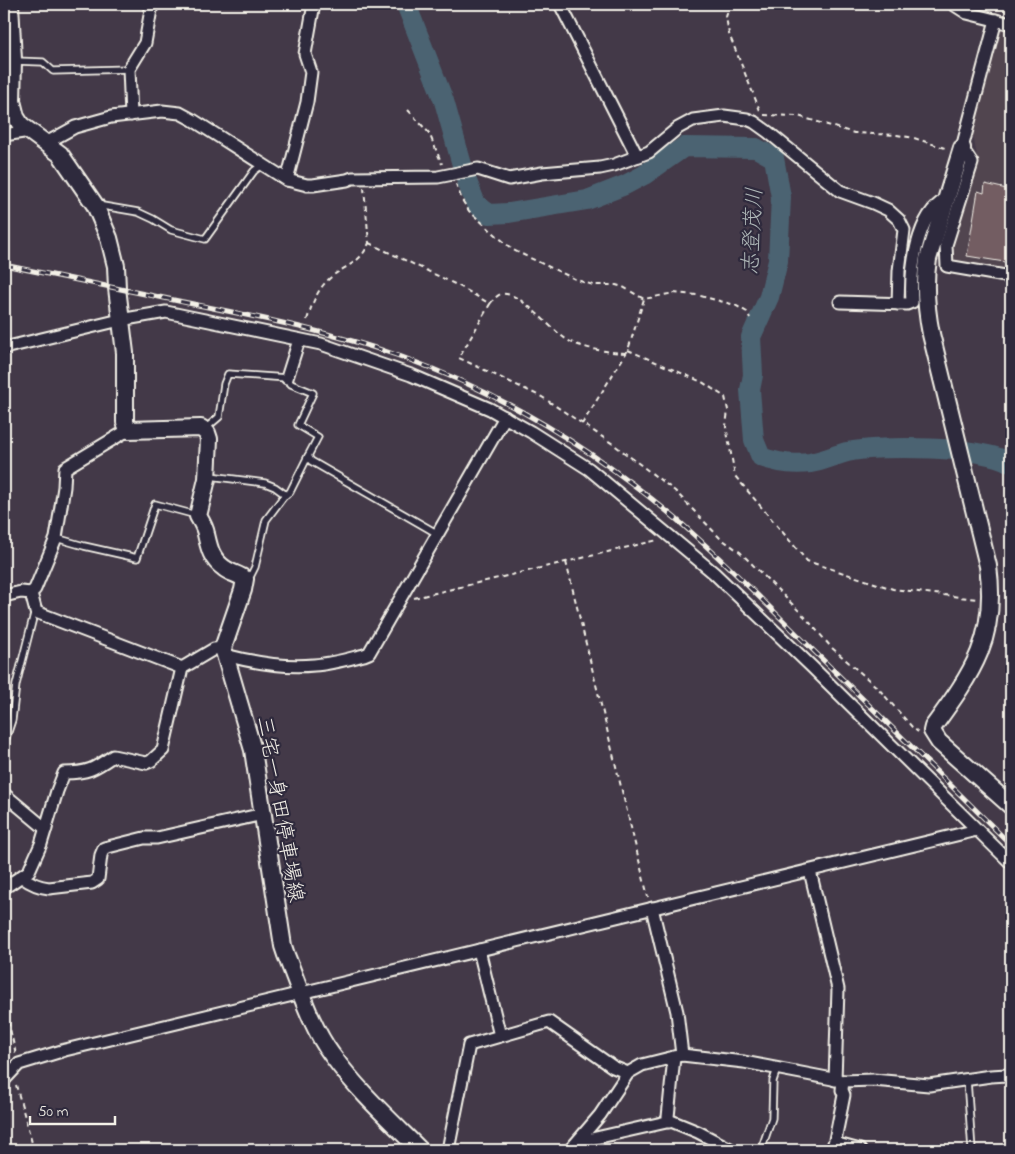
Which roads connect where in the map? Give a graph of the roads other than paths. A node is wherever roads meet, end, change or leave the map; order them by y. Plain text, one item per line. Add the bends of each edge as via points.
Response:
1 (10, 4) edge
2 (152, 4) edge
3 (314, 4) edge
4 (560, 4) edge
5 (953, 4) edge
6 (996, 20) junction
7 (1011, 24) edge
8 (14, 60) junction
9 (129, 69) junction
10 (131, 115) junction
11 (30, 131) junction
12 (4, 135) edge
13 (46, 143) junction
14 (962, 150) junction
15 (639, 156) junction
16 (262, 165) junction
17 (287, 180) junction
18 (947, 199) junction
19 (95, 205) junction
20 (1011, 277) edge
21 (840, 302) dead end
22 (898, 304) junction
23 (120, 320) junction
24 (299, 340) junction
25 (4, 348) edge
26 (287, 378) junction
27 (505, 417) junction
28 (128, 430) junction
29 (204, 430) junction
30 (308, 456) junction
31 (207, 475) junction
32 (286, 495) junction
33 (198, 516) junction
34 (438, 534) junction
35 (56, 538) junction
36 (245, 579) junction
37 (31, 593) junction
38 (4, 596) edge
39 (36, 612) junction
40 (224, 651) junction
41 (182, 668) junction
42 (4, 744) edge
43 (4, 794) edge
44 (1011, 806) edge
45 (263, 814) junction
46 (46, 829) junction
47 (977, 830) junction
48 (1011, 863) edge
49 (810, 871) junction
50 (22, 877) junction
51 (4, 888) edge
52 (651, 909) junction
53 (479, 950) junction
54 (302, 993) junction
55 (500, 1036) junction
56 (678, 1056) junction
57 (777, 1069) junction
58 (628, 1073) junction
59 (1010, 1075) edge
60 (7, 1076) edge
61 (966, 1080) junction
62 (839, 1081) junction
63 (669, 1122) junction
64 (574, 1146) edge
65 (834, 1146) edge
66 (420, 1150) edge
67 (448, 1150) edge
68 (732, 1150) edge
69 (761, 1150) edge
70 (860, 1150) edge
71 (972, 1150) edge

1 - 8 main road
2 - 9 street via 144,43
3 - 17 street via 305,54 310,72 307,102
4 - 15 street
5 - 6 street via 967,13
6 - 7 street
6 - 14 street
8 - 9 lane via 43,62 53,71
8 - 11 main road via 14,110 21,125
9 - 10 street
10 - 13 street via 75,127
10 - 16 street via 162,111 186,115
11 - 12 street
11 - 13 main road
13 - 19 main road via 60,154
14 - 18 main road
14 - 20 street via 972,163 946,245 946,266
15 - 17 street via 600,168 542,172 513,179 478,168 451,175 352,178 307,185
15 - 22 street via 655,149 692,120 724,116 754,122 840,192 873,203 900,220 904,230
16 - 17 street
16 - 19 lane via 254,171 205,239 171,230 138,212
18 - 22 street via 932,211 919,240 912,276 912,302
18 - 44 main road via 928,259 926,297 931,334 988,566 992,600 987,633 972,670 932,731 939,742
19 - 23 main road via 116,266
21 - 22 street
23 - 24 street via 166,312
23 - 25 street
23 - 28 main road via 125,353 125,422
24 - 26 street
24 - 27 street via 321,344 411,375
26 - 29 lane via 228,374 219,417
26 - 30 lane via 291,384 313,393 298,424 318,437
27 - 34 street
27 - 47 street via 589,469 714,573
28 - 29 main road
28 - 35 street via 65,468
29 - 31 main road via 209,439
30 - 32 lane
30 - 34 lane via 311,461
31 - 32 lane via 265,483
31 - 33 main road
32 - 36 lane via 266,520 255,567
33 - 35 lane via 155,504 138,558
33 - 36 main road via 214,558 225,569
34 - 40 street via 370,653 302,666 252,662
35 - 37 street
36 - 40 main road
37 - 38 street
37 - 39 street
39 - 41 street
39 - 42 lane
40 - 41 street via 214,649
40 - 45 main road, 三宅一身田停車場線 via 253,750
41 - 46 street via 163,750 146,763 113,756 92,770 64,772
43 - 46 street
45 - 50 street via 108,846 102,852 98,879 92,883 49,888
45 - 54 main road, 三宅一身田停車場線 via 282,946
46 - 50 street via 29,871
47 - 48 street
47 - 49 street
49 - 52 street
49 - 62 street via 838,988
50 - 51 street
52 - 53 street
52 - 56 street via 677,1012
53 - 54 street
53 - 55 street
54 - 60 street via 65,1050 20,1064
54 - 66 main road, 三宅一身田停車場線 via 331,1054
55 - 58 street via 549,1022 613,1067
55 - 67 street via 469,1045
56 - 57 street via 744,1062
56 - 58 street via 642,1065
56 - 63 street
57 - 62 street
57 - 69 lane via 772,1118
58 - 64 street
59 - 61 street
61 - 62 street via 929,1085 873,1080
61 - 71 lane
62 - 65 street via 844,1095
63 - 64 street
63 - 68 street via 698,1132
65 - 70 street

